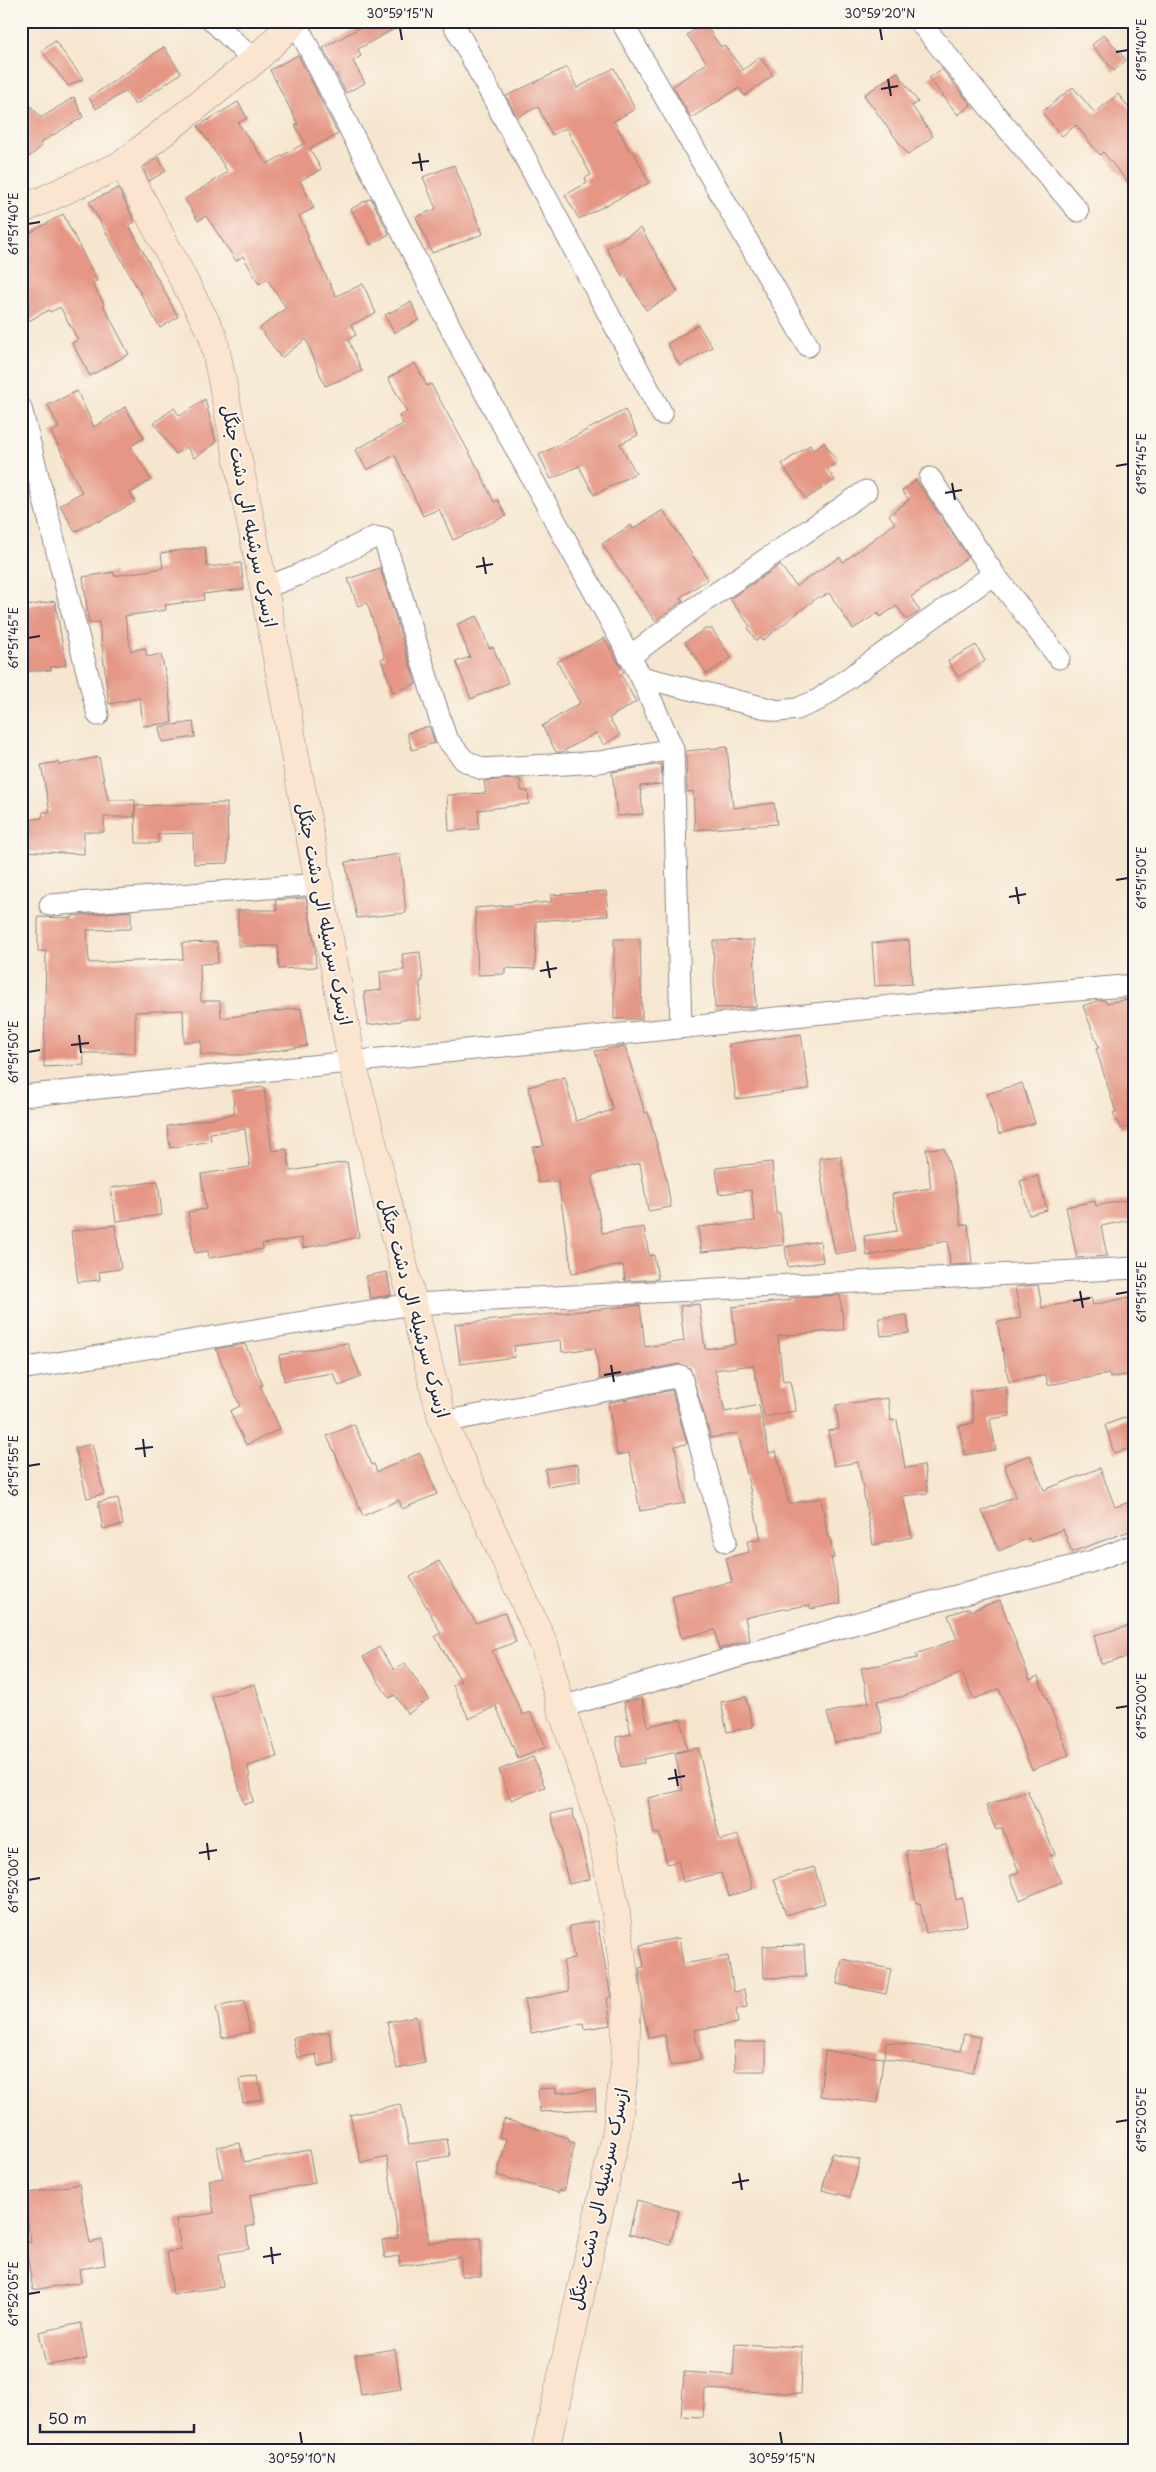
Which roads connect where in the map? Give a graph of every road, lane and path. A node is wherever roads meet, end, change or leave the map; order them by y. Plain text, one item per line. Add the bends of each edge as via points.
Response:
1 (213, 21) edge
2 (295, 21) edge
3 (452, 21) edge
4 (621, 21) edge
5 (919, 21) edge
6 (254, 61) junction
7 (123, 164) junction
8 (21, 210) edge
9 (1078, 211) dead end
10 (808, 346) dead end
11 (21, 408) edge
12 (662, 414) dead end
13 (930, 478) dead end
14 (866, 491) dead end
15 (994, 574) junction
16 (264, 588) junction
17 (629, 657) junction
18 (1059, 658) dead end
19 (640, 677) junction
20 (98, 715) dead end
21 (673, 749) junction
22 (319, 884) junction
23 (50, 905) dead end
24 (1135, 985) edge
25 (681, 1027) junction
26 (352, 1062) junction
27 (21, 1096) edge
28 (1135, 1268) edge
29 (412, 1304) junction
30 (21, 1370) edge
31 (443, 1422) junction
32 (726, 1541) dead end
33 (1135, 1545) edge
34 (561, 1707) junction
35 (545, 2451) edge

1 - 6 street
2 - 6 street
2 - 17 street via 466,358
3 - 12 street
4 - 10 street
5 - 9 street
6 - 7 street
7 - 8 street
7 - 16 street, ازسرک سرشیله الی دشت جنگل via 213,336
11 - 20 street
13 - 15 street
14 - 17 street via 696,607
15 - 18 street
15 - 19 street via 818,700 797,709 778,711
16 - 21 street via 376,537 384,538 446,738 464,760 482,769 599,762
16 - 22 street, ازسرک سرشیله الی دشت جنگل
17 - 19 street
19 - 21 street
21 - 25 street
22 - 23 street
22 - 26 street, ازسرک سرشیله الی دشت جنگل
24 - 25 street
25 - 26 street
26 - 27 street
26 - 29 street, ازسرک سرشیله الی دشت جنگل
28 - 29 street
29 - 30 street
29 - 31 street, ازسرک سرشیله الی دشت جنگل
31 - 32 street via 681,1376
31 - 34 street, ازسرک سرشیله الی دشت جنگل via 545,1647
33 - 34 street via 1090,1562 917,1606
34 - 35 street, ازسرک سرشیله الی دشت جنگل via 599,1821 627,1997 625,2064 616,2135

